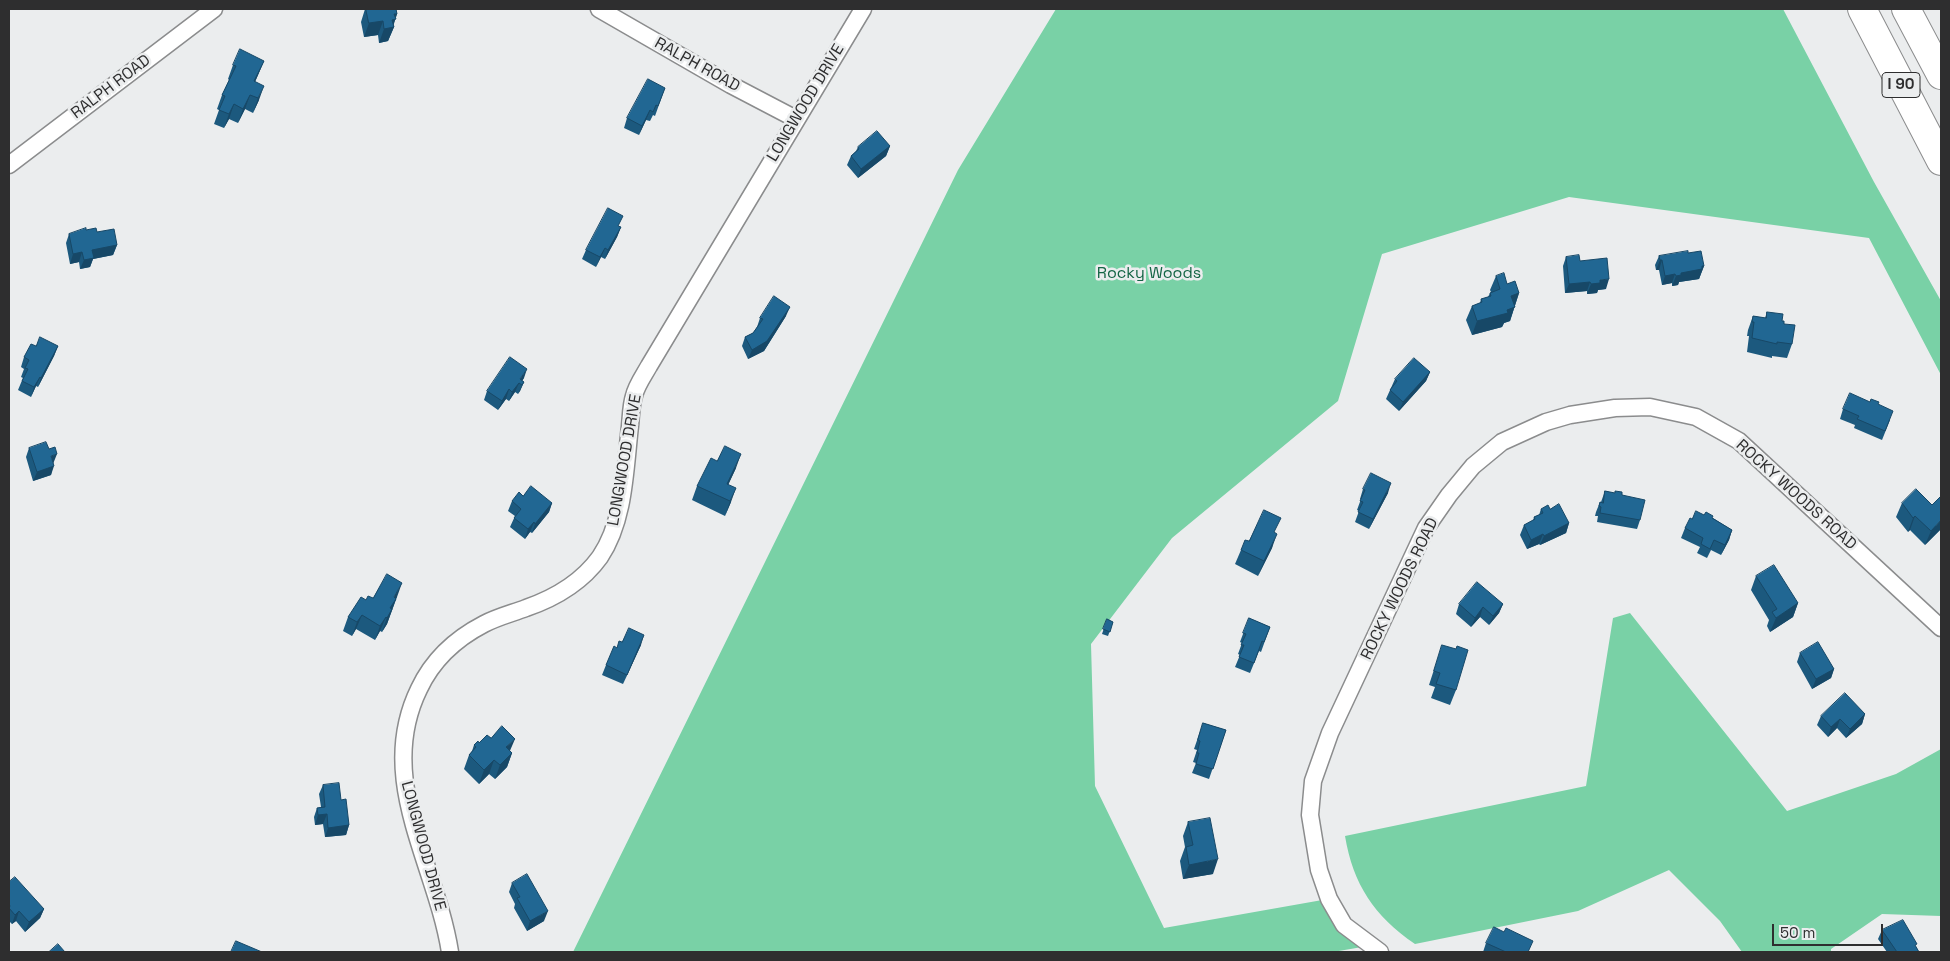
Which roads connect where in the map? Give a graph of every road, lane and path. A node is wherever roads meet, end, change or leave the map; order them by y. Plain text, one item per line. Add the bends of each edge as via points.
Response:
1 (214, 9) edge
2 (599, 9) edge
3 (863, 9) edge
4 (1862, 9) edge
5 (1906, 9) edge
6 (1941, 75) edge
7 (796, 119) junction
8 (1941, 161) edge
9 (9, 165) edge
10 (1941, 628) edge
11 (450, 952) edge
12 (1380, 952) edge

1 - 9 street, RALPH ROAD
2 - 7 street, RALPH ROAD
3 - 7 street, LONGWOOD DRIVE
4 - 8 highway, I 90
5 - 6 highway, I 90
7 - 11 street, LONGWOOD DRIVE via 634,395 621,494 614,526 600,556 569,587 459,638 435,662 413,700 403,743 405,787
10 - 12 street, ROCKY WOODS ROAD via 1739,441 1696,417 1650,407 1615,408 1546,422 1502,442 1473,466 1426,528 1330,733 1313,781 1310,815 1319,870 1328,899 1344,924

